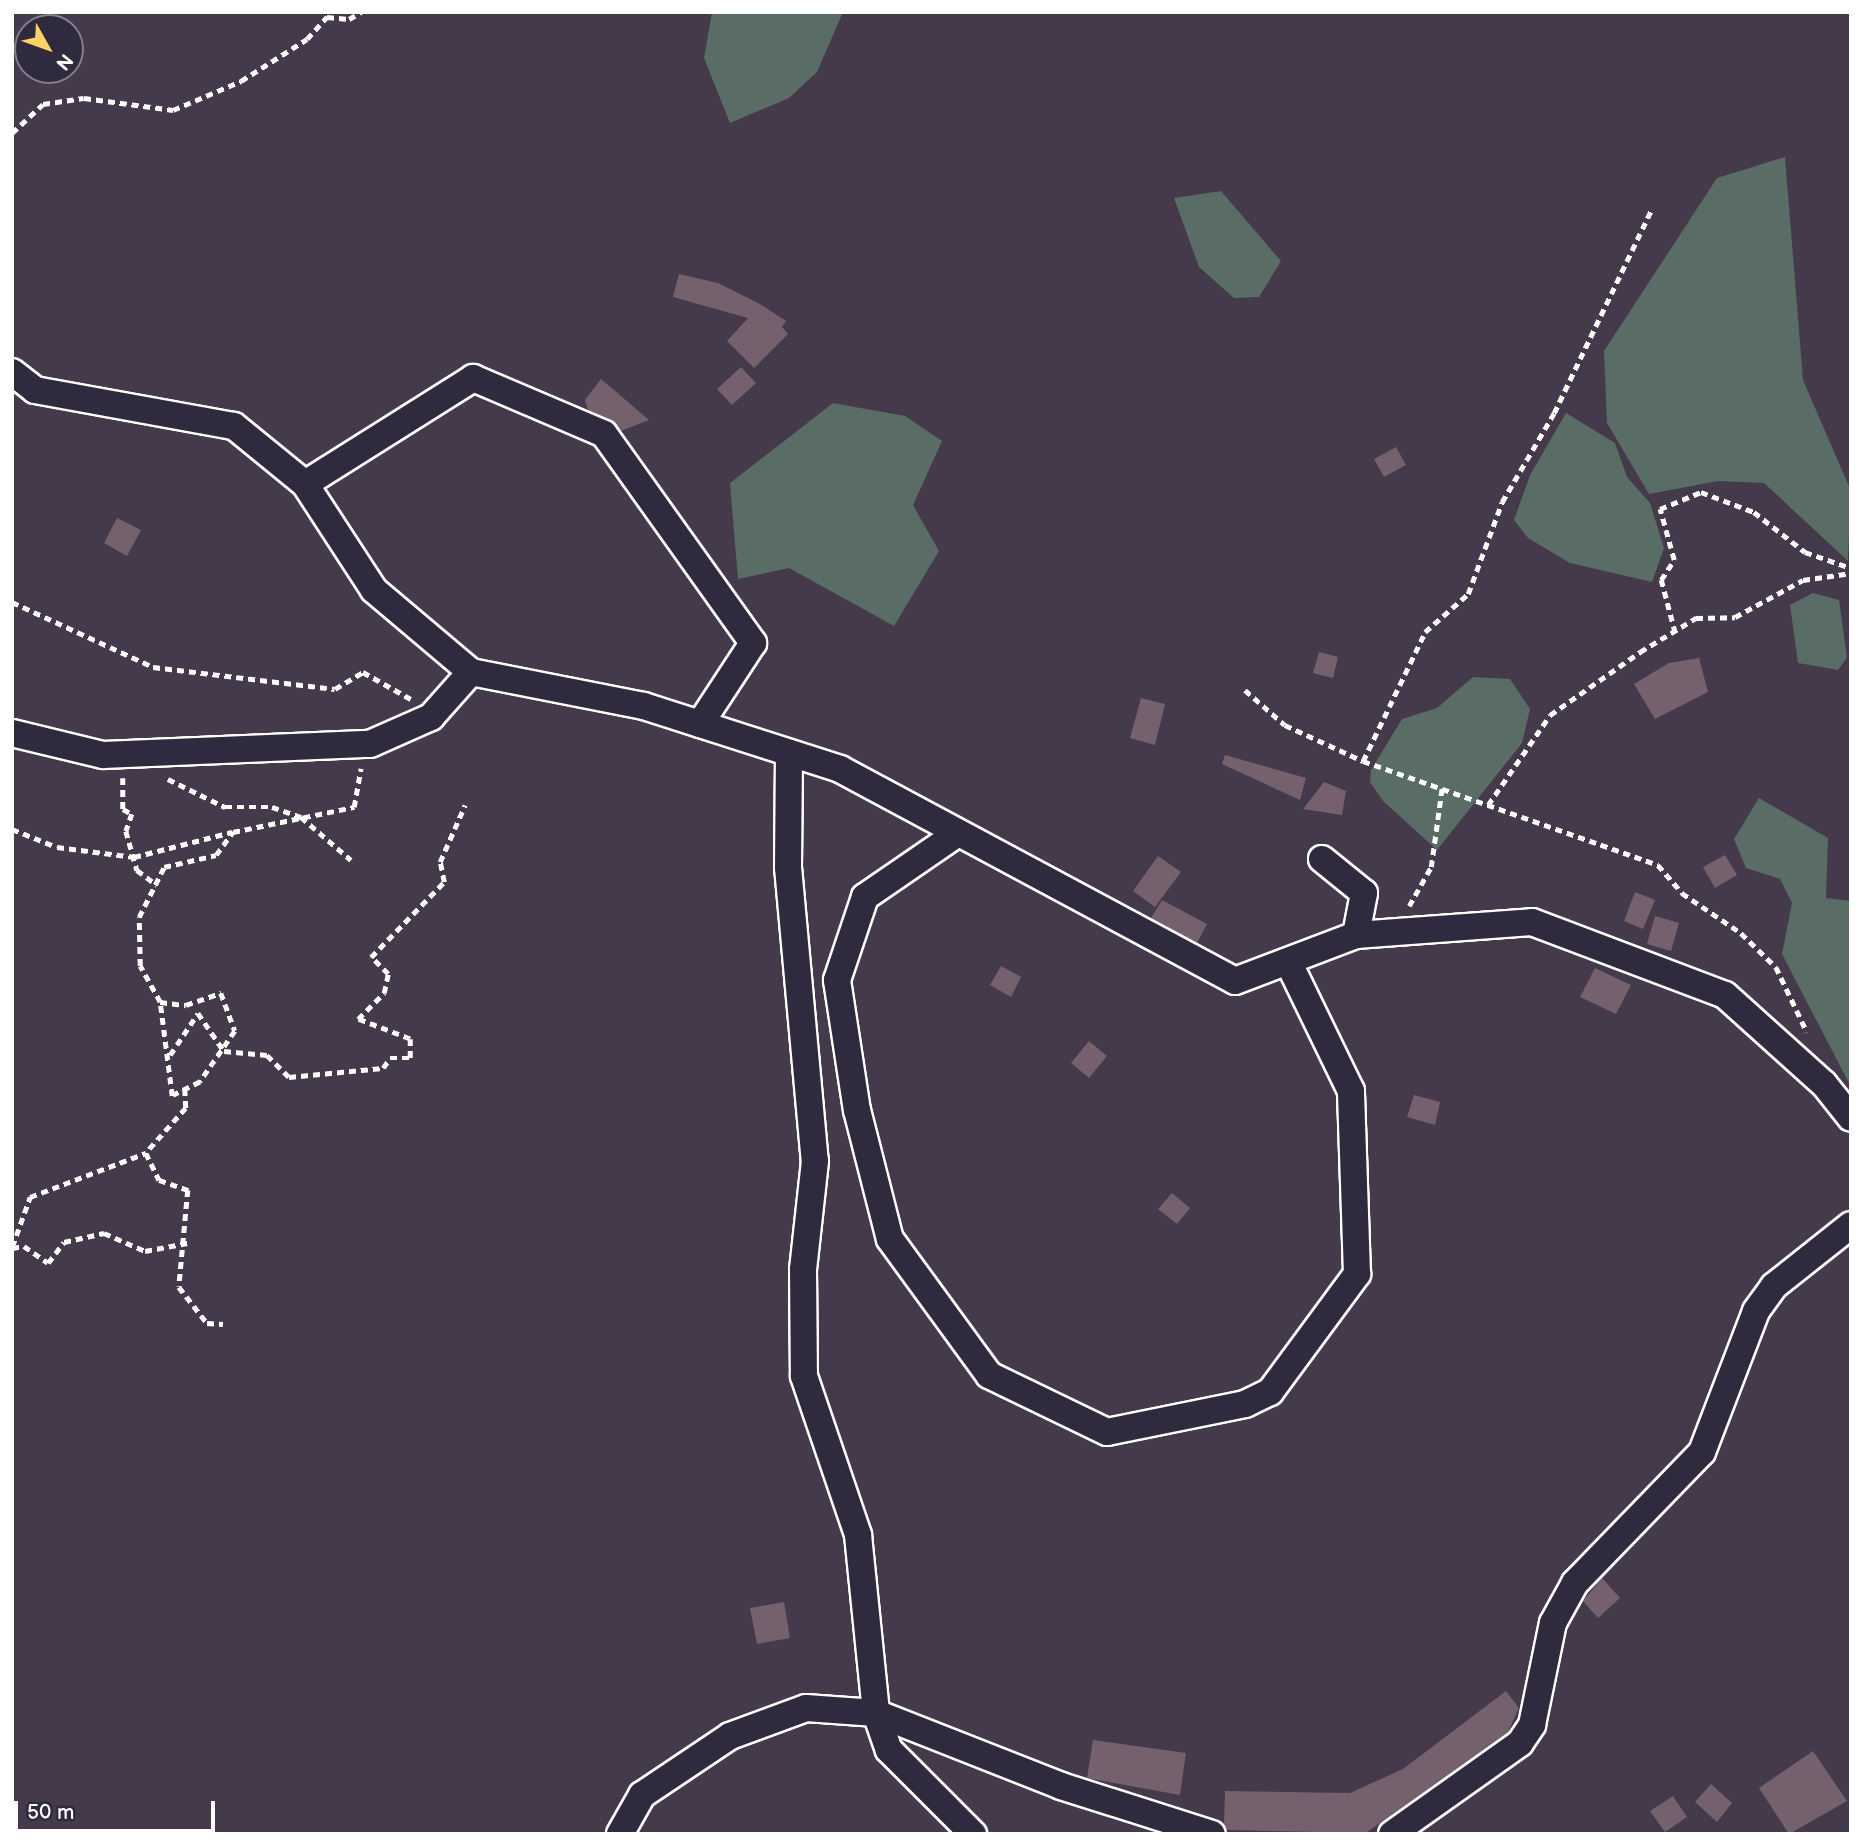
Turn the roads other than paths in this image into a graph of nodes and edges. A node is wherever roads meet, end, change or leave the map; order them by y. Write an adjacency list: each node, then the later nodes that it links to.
1 (12, 372): 2 (street)
2 (305, 484): 3 (street); 4 (street)
3 (471, 672): 4 (street); 5 (street)
4 (700, 724): 6 (street)
5 (12, 733)
6 (789, 753): 7 (street); 13 (street)
7 (958, 832): 10 (street); 10 (street)
8 (1322, 859): 9 (street)
9 (1356, 935): 10 (street); 11 (street)
10 (1288, 961)
11 (1851, 1118)
12 (1851, 1225): 17 (street)
13 (876, 1713): 14 (street); 15 (street); 16 (street)
14 (620, 1834)
15 (973, 1834)
16 (1212, 1834)
17 (1392, 1834)

